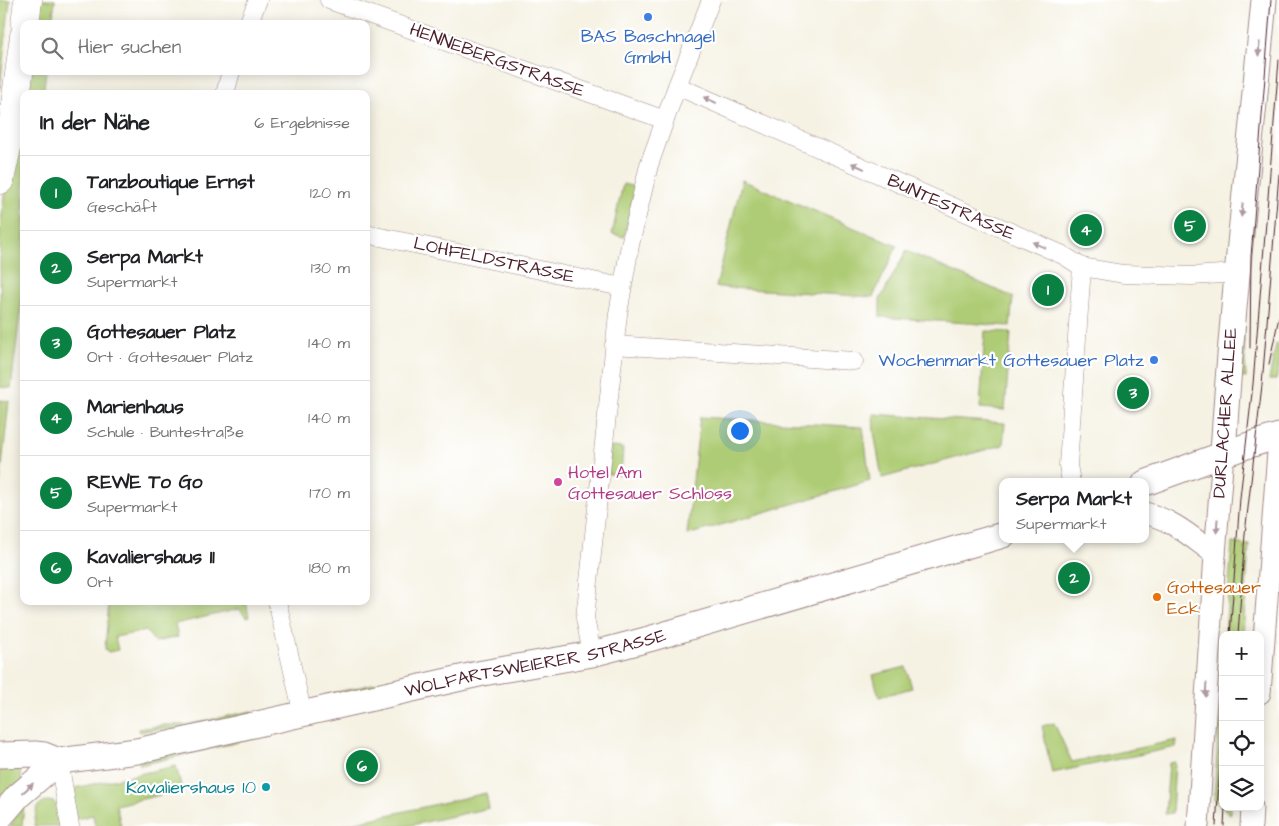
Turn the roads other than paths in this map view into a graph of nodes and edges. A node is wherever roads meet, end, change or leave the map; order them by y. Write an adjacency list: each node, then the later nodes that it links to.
1 (28, 0): 6 (main road)
2 (258, 0): 7 (street)
3 (329, 0): 14 (street, HENNEBERGSTRASSE)
4 (711, 0): 10 (street)
5 (1264, 0): 19 (main road, DURLACHER ALLEE, one-way to 19)
6 (26, 20)
7 (250, 20)
8 (22, 75): 11 (main road)
9 (230, 75): 12 (street)
10 (677, 86): 14 (street); 18 (street, BUNTESTRASSE, one-way to 10)
11 (21, 90)
12 (226, 90)
13 (20, 99): 15 (main road)
14 (665, 120): 20 (street)
15 (18, 131): 16 (main road)
16 (0, 180)
17 (370, 235): 20 (street, LOHFELDSTRASSE)
18 (1082, 268): 19 (street, BUNTESTRASSE); 25 (street)
19 (1236, 274): 24 (main road, DURLACHER ALLEE)
20 (622, 287): 21 (street)
21 (614, 346): 22 (street); 31 (street)
22 (854, 361)
23 (1279, 437): 24 (main road); 32 (street)
24 (1223, 454): 26 (main road); 29 (street, DURLACHER ALLEE, one-way to 29)
25 (1070, 478)
26 (1149, 482)
27 (1149, 514): 29 (street)
28 (999, 536): 31 (main road, WOLFARTSWEIERER STRASSE)
29 (1214, 554): 39 (street, DURLACHER ALLEE, one-way to 39)
30 (278, 605): 33 (street)
31 (592, 654): 33 (main road, WOLFARTSWEIERER STRASSE)
32 (1261, 676)
33 (303, 715): 35 (main road, WOLFARTSWEIERER STRASSE)
34 (0, 755): 35 (main road, WOLFARTSWEIERER STRASSE)
35 (59, 762): 37 (main road, one-way to 35); 38 (street)
36 (1252, 811): 40 (street)
37 (0, 817)
38 (70, 826)
39 (1198, 826)
40 (1251, 826)

